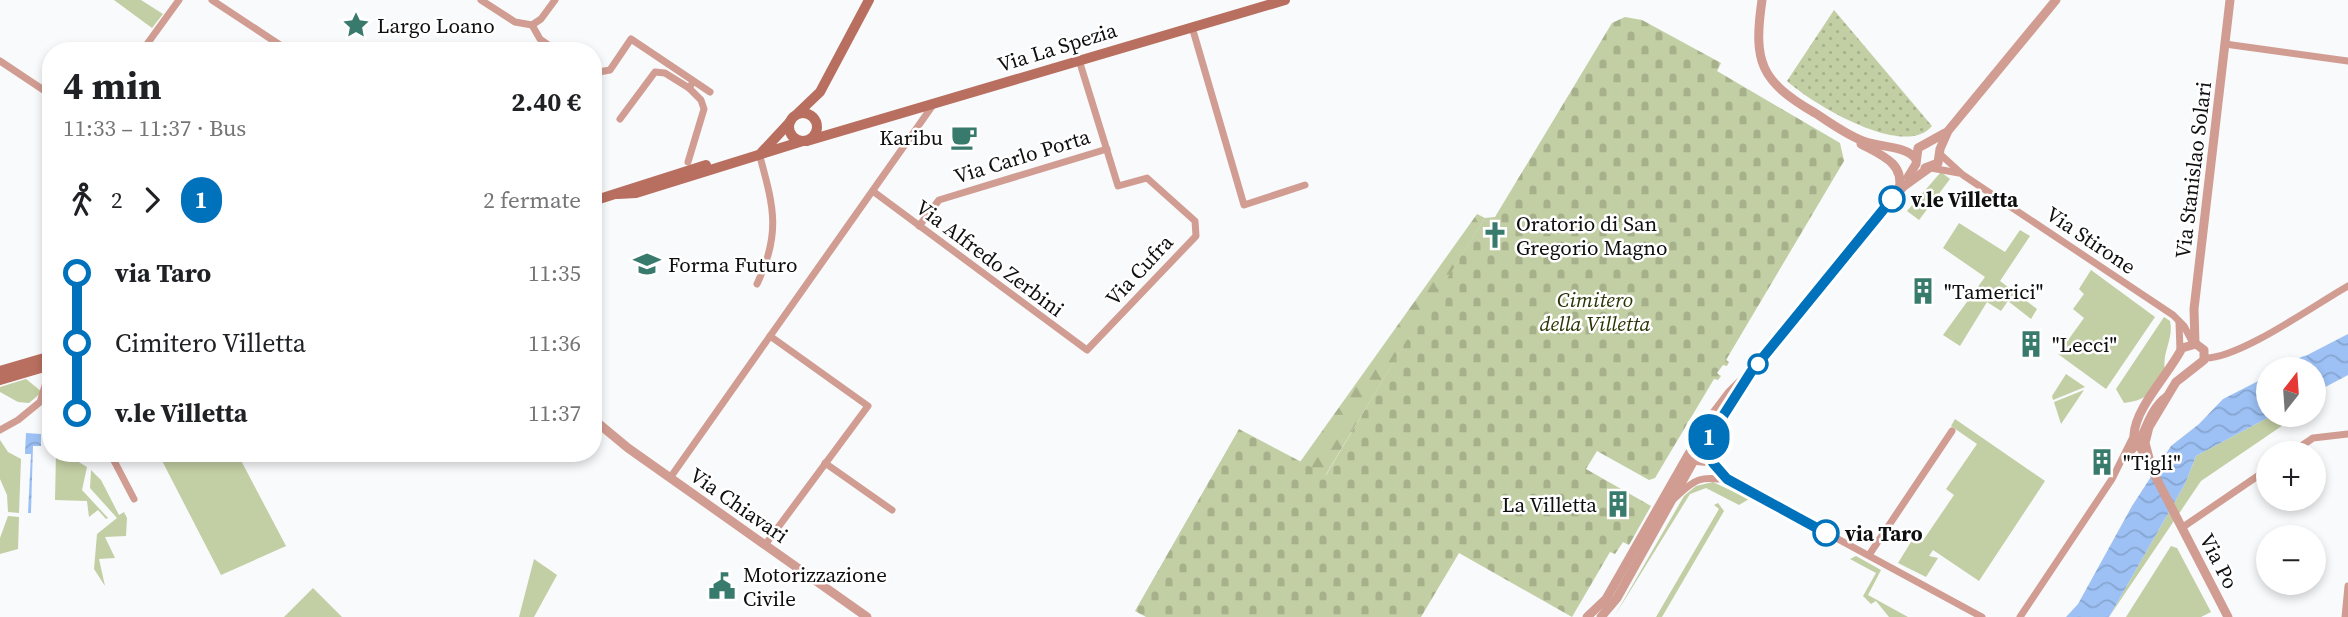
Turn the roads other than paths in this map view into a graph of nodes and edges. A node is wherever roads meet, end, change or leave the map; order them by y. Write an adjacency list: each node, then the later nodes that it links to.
1 (179, 0): 12 (street)
2 (212, 0): 13 (street)
3 (481, 0): 10 (street)
4 (555, 0): 10 (street)
5 (869, 0): 24 (main road)
6 (1285, 0): 11 (main road, Via La Spezia)
7 (1762, 0): 33 (street)
8 (2056, 0): 32 (street)
9 (2230, 0): 15 (street, Via Stanislao Solari)
10 (532, 25): 14 (street)
11 (1192, 27): 16 (main road, Via La Spezia); 44 (street)
12 (149, 42)
13 (275, 42)
14 (545, 42)
15 (2225, 44): 18 (street); 54 (street, Via Stanislao Solari)
16 (1079, 60): 26 (main road, Via La Spezia); 37 (street, Via Cufra)
17 (0, 61): 23 (street)
18 (2348, 61)
19 (670, 65): 20 (street); 21 (street); 22 (street)
20 (602, 71)
21 (665, 72): 22 (street); 28 (street)
22 (691, 85): 25 (street); 41 (street)
23 (42, 89)
24 (821, 90): 27 (main road); 30 (main road)
25 (710, 92)
26 (933, 105): 31 (main road, Via La Spezia); 46 (street)
27 (798, 113): 29 (main road); 30 (main road)
28 (620, 119)
29 (790, 121): 34 (main road); 38 (main road)
30 (816, 121): 31 (main road); 34 (main road)
31 (841, 130): 34 (main road, Via La Spezia)
32 (1949, 130): 35 (street); 39 (street)
33 (1852, 136): 36 (street); 47 (street)
34 (805, 141): 38 (main road, Via La Spezia)
35 (1924, 145): 36 (street); 39 (street); 40 (street)
36 (1893, 148): 40 (street)
37 (1107, 149): 49 (street, Via Carlo Porta); 55 (street, Via Cufra)
38 (761, 152): 48 (main road, Via La Spezia); 50 (street)
39 (1940, 153): 42 (street); 43 (street, Via Stirone)
40 (1916, 160): 42 (street); 45 (street)
41 (688, 162)
42 (1930, 168): 43 (street, Via Stirone); 45 (street)
43 (1963, 175): 52 (street, Via Stirone)
44 (1305, 186)
45 (1904, 186): 47 (street)
46 (874, 191): 49 (street, Via Alfredo Zerbini); 53 (street)
47 (1896, 195): 61 (street)
48 (602, 198)
49 (919, 226): 55 (street, Via Alfredo Zerbini)
50 (757, 284)
51 (2348, 286): 57 (street)
52 (2179, 322): 54 (street, Via Stirone); 56 (street)
53 (770, 336): 77 (street); 81 (street)
54 (2194, 344): 56 (street); 57 (street)
55 (1086, 351)
56 (2180, 352): 59 (street); 72 (street)
57 (2205, 358): 59 (street)
58 (22, 369): 60 (main road); 62 (main road); 63 (main road)
59 (2195, 369): 65 (street)
60 (0, 371)
61 (1751, 372): 66 (street); 69 (street)
62 (42, 377)
63 (0, 380)
64 (42, 388): 68 (street)
65 (2168, 394): 72 (street); 74 (street)
66 (1713, 414): 76 (street); 83 (street)
67 (602, 427): 81 (street, Via Chiavari)
68 (0, 430)
69 (1711, 430): 76 (street); 78 (street)
70 (1952, 431): 89 (street)
71 (2348, 434): 73 (street)
72 (2136, 440): 74 (street); 95 (street)
73 (2309, 441)
74 (2148, 459): 87 (street, Via Po)
75 (115, 462): 84 (street)
76 (1692, 462): 78 (street); 79 (street); 83 (street); 85 (street)
77 (825, 463): 86 (street); 88 (street)
78 (1715, 467): 82 (street)
79 (1709, 477): 82 (street); 85 (street)
80 (2256, 477): 87 (street)
81 (670, 478): 88 (street, Via Chiavari)
82 (1729, 480): 89 (street)
83 (1672, 484): 92 (street)
84 (134, 499)
85 (1674, 501): 93 (street)
86 (892, 510)
87 (2181, 524): 96 (street, Via Po)
88 (765, 545): 91 (street, Via Chiavari)
89 (1869, 555): 94 (street)
90 (2348, 586): 97 (street)
91 (867, 617)
92 (1587, 617)
93 (1601, 617)
94 (1982, 617)
95 (2020, 617)
96 (2228, 617)
97 (2345, 617)

